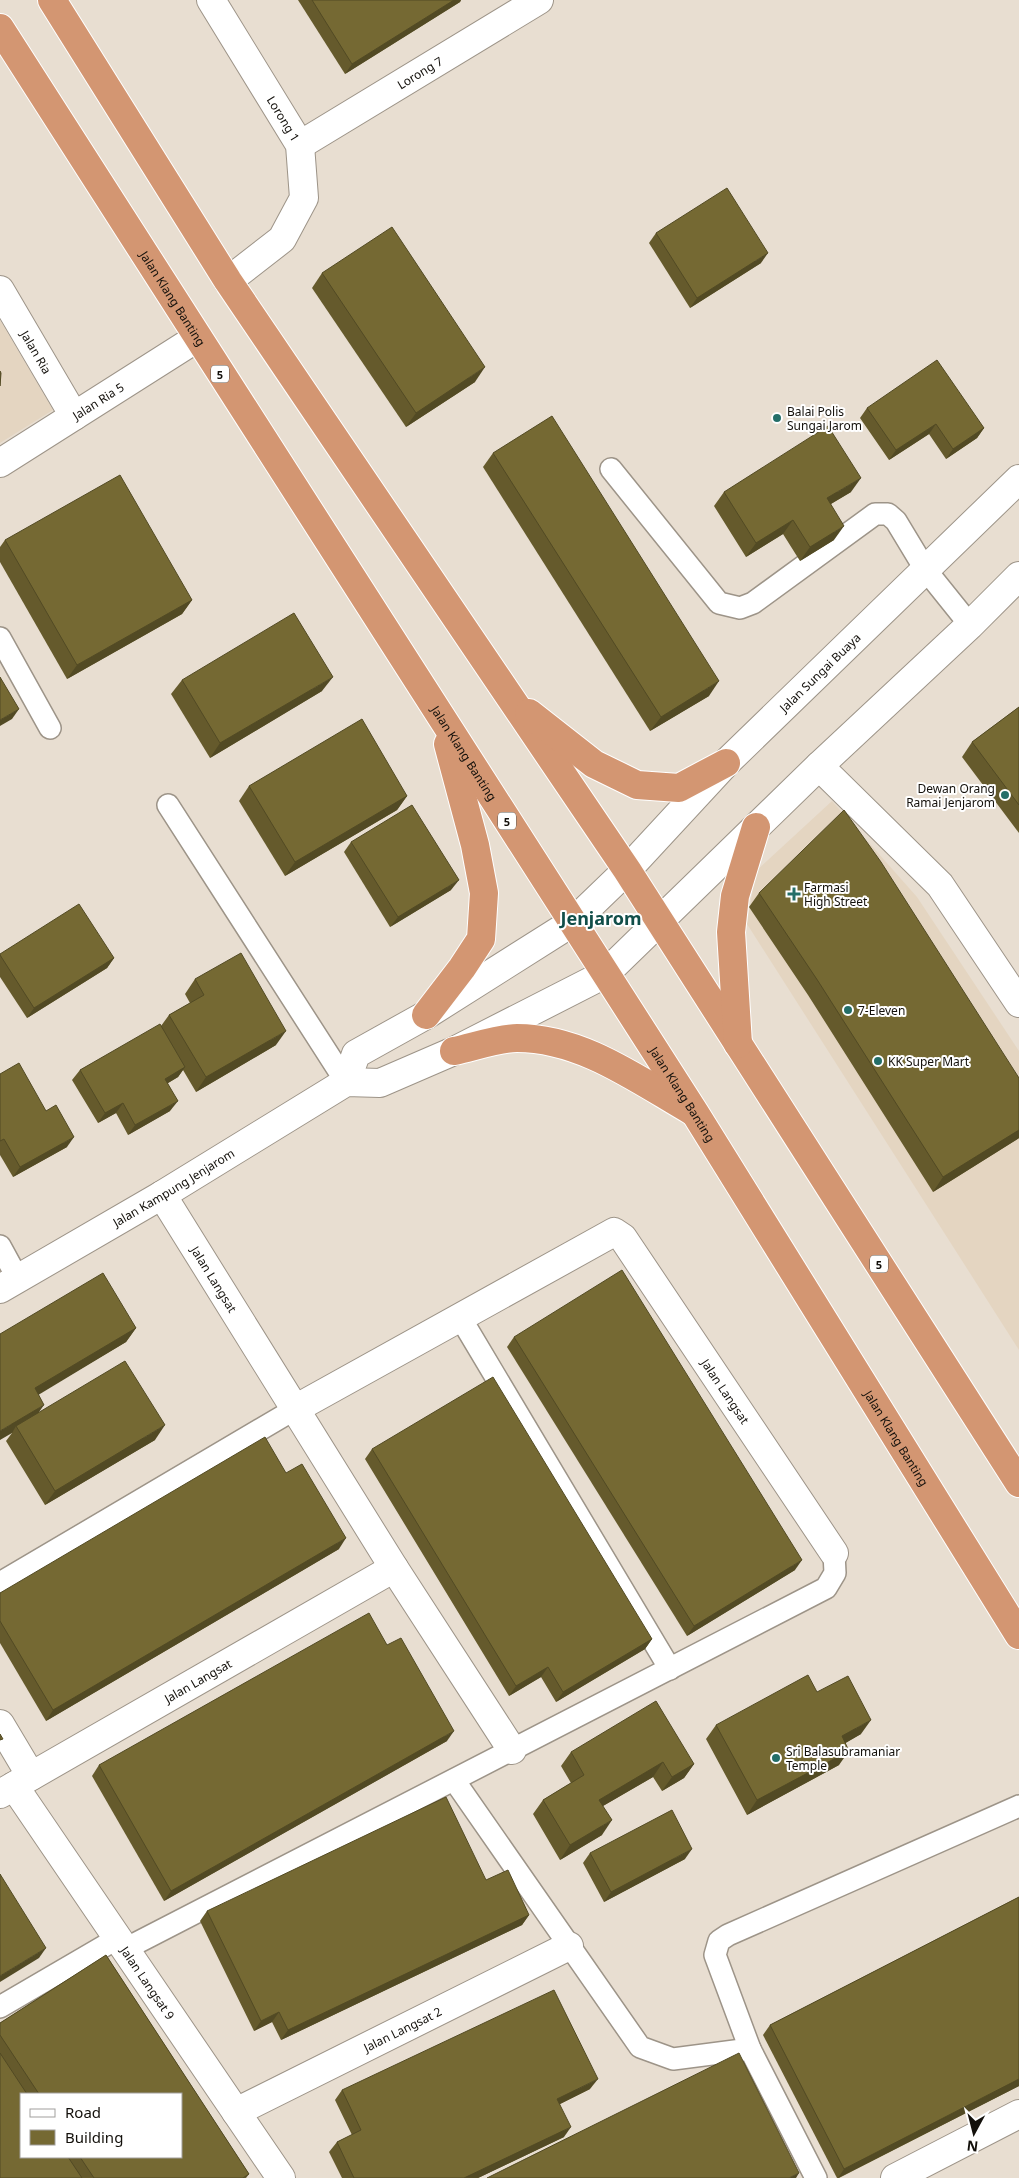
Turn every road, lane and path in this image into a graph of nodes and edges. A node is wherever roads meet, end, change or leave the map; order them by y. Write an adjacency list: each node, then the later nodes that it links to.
1 (52, 0): 6 (highway, 5)
2 (211, 0): 5 (street, Lorong 1)
3 (538, 0): 5 (street, Lorong 7)
4 (0, 28): 8 (highway, Jalan Klang Banting / 5)
5 (300, 145): 6 (street, Lorong 1)
6 (228, 281): 17 (highway, 5)
7 (0, 290): 9 (street, Jalan Ria)
8 (197, 338): 9 (street, Jalan Ria 5); 18 (highway, Jalan Klang Banting / 5)
9 (74, 416): 10 (street, Jalan Ria 5)
10 (0, 463)
11 (611, 469): 13 (lane)
12 (1019, 479): 13 (street, Jalan Sungai Buaya)
13 (925, 569): 15 (lane); 20 (street, Jalan Sungai Buaya)
14 (1019, 576): 15 (street)
15 (970, 625): 21 (street)
16 (0, 638): 19 (lane)
17 (510, 698): 20 (highway); 24 (highway, 5)
18 (442, 719): 26 (highway, Jalan Klang Banting / 5); 29 (highway)
19 (50, 728)
20 (726, 763): 24 (street, Jalan Sungai Buaya)
21 (819, 766): 23 (street); 28 (street)
22 (168, 805): 32 (lane)
23 (756, 826): 25 (street); 30 (highway)
24 (627, 870): 25 (highway, 5); 26 (street, Jalan Sungai Buaya)
25 (659, 921): 27 (street); 30 (highway, 5)
26 (573, 922): 27 (highway, Jalan Klang Banting / 5); 29 (street)
27 (605, 974): 31 (street); 33 (highway, Jalan Klang Banting / 5)
28 (1019, 1003)
29 (426, 1014): 32 (street)
30 (738, 1045): 39 (highway, 5)
31 (454, 1051): 32 (street); 33 (highway)
32 (346, 1082): 34 (street, Jalan Kampung Jenjarom)
33 (695, 1113): 43 (highway, Jalan Klang Banting / 5)
34 (162, 1195): 36 (street, Jalan Kampung Jenjarom); 38 (street, Jalan Langsat)
35 (0, 1246): 36 (lane)
36 (9, 1284)
37 (460, 1317): 38 (street); 40 (street, Jalan Langsat); 44 (lane)
38 (295, 1409): 41 (street, Jalan Langsat); 42 (lane)
39 (1019, 1484)
40 (834, 1553): 44 (lane)
41 (394, 1568): 46 (street, Jalan Langsat); 48 (street, Jalan Langsat)
42 (0, 1583)
43 (1019, 1635)
44 (670, 1669): 46 (lane)
45 (0, 1724): 48 (street, Jalan Langsat 9)
46 (512, 1750): 47 (lane)
47 (454, 1780): 50 (lane); 51 (lane)
48 (15, 1785): 50 (street, Jalan Langsat 9)
49 (1019, 1806): 53 (lane)
50 (122, 1944): 52 (lane); 54 (street, Jalan Langsat 9)
51 (569, 1946): 53 (lane); 54 (street, Jalan Langsat 2)
52 (0, 2007)
53 (750, 2048): 57 (lane)
54 (236, 2112): 56 (street, Jalan Langsat 9)
55 (1019, 2114): 58 (street)
56 (281, 2178)
57 (816, 2178)
58 (895, 2178)

